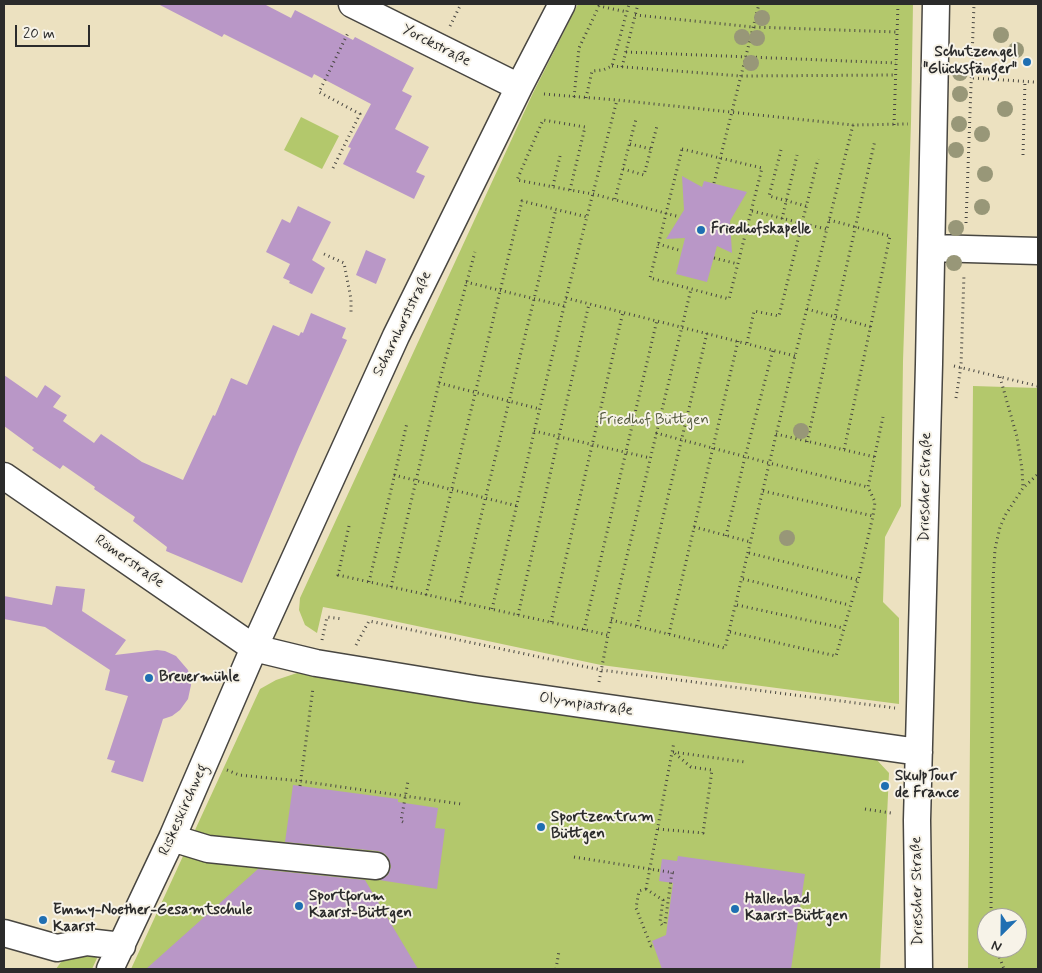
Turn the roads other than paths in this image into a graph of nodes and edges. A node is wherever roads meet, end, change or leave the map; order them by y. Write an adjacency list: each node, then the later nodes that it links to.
1 (562, 4): 4 (street, Scharnhorststraße)
2 (936, 4): 5 (street, Driescher Straße)
3 (356, 6): 4 (street, Yorckstraße)
4 (519, 87): 8 (street, Scharnhorststraße)
5 (932, 248): 6 (street); 9 (street, Driescher Straße)
6 (1038, 251)
7 (4, 476): 8 (street, Römerstraße)
8 (254, 648): 9 (street, Olympiastraße); 10 (street, Riskeskirchweg)
9 (919, 752): 15 (street, Driescher Straße)
10 (172, 838): 11 (street); 13 (street, Riskeskirchweg)
11 (376, 866)
12 (4, 933): 13 (street)
13 (122, 946): 14 (street, Riskeskirchweg)
14 (110, 969)
15 (919, 969)

